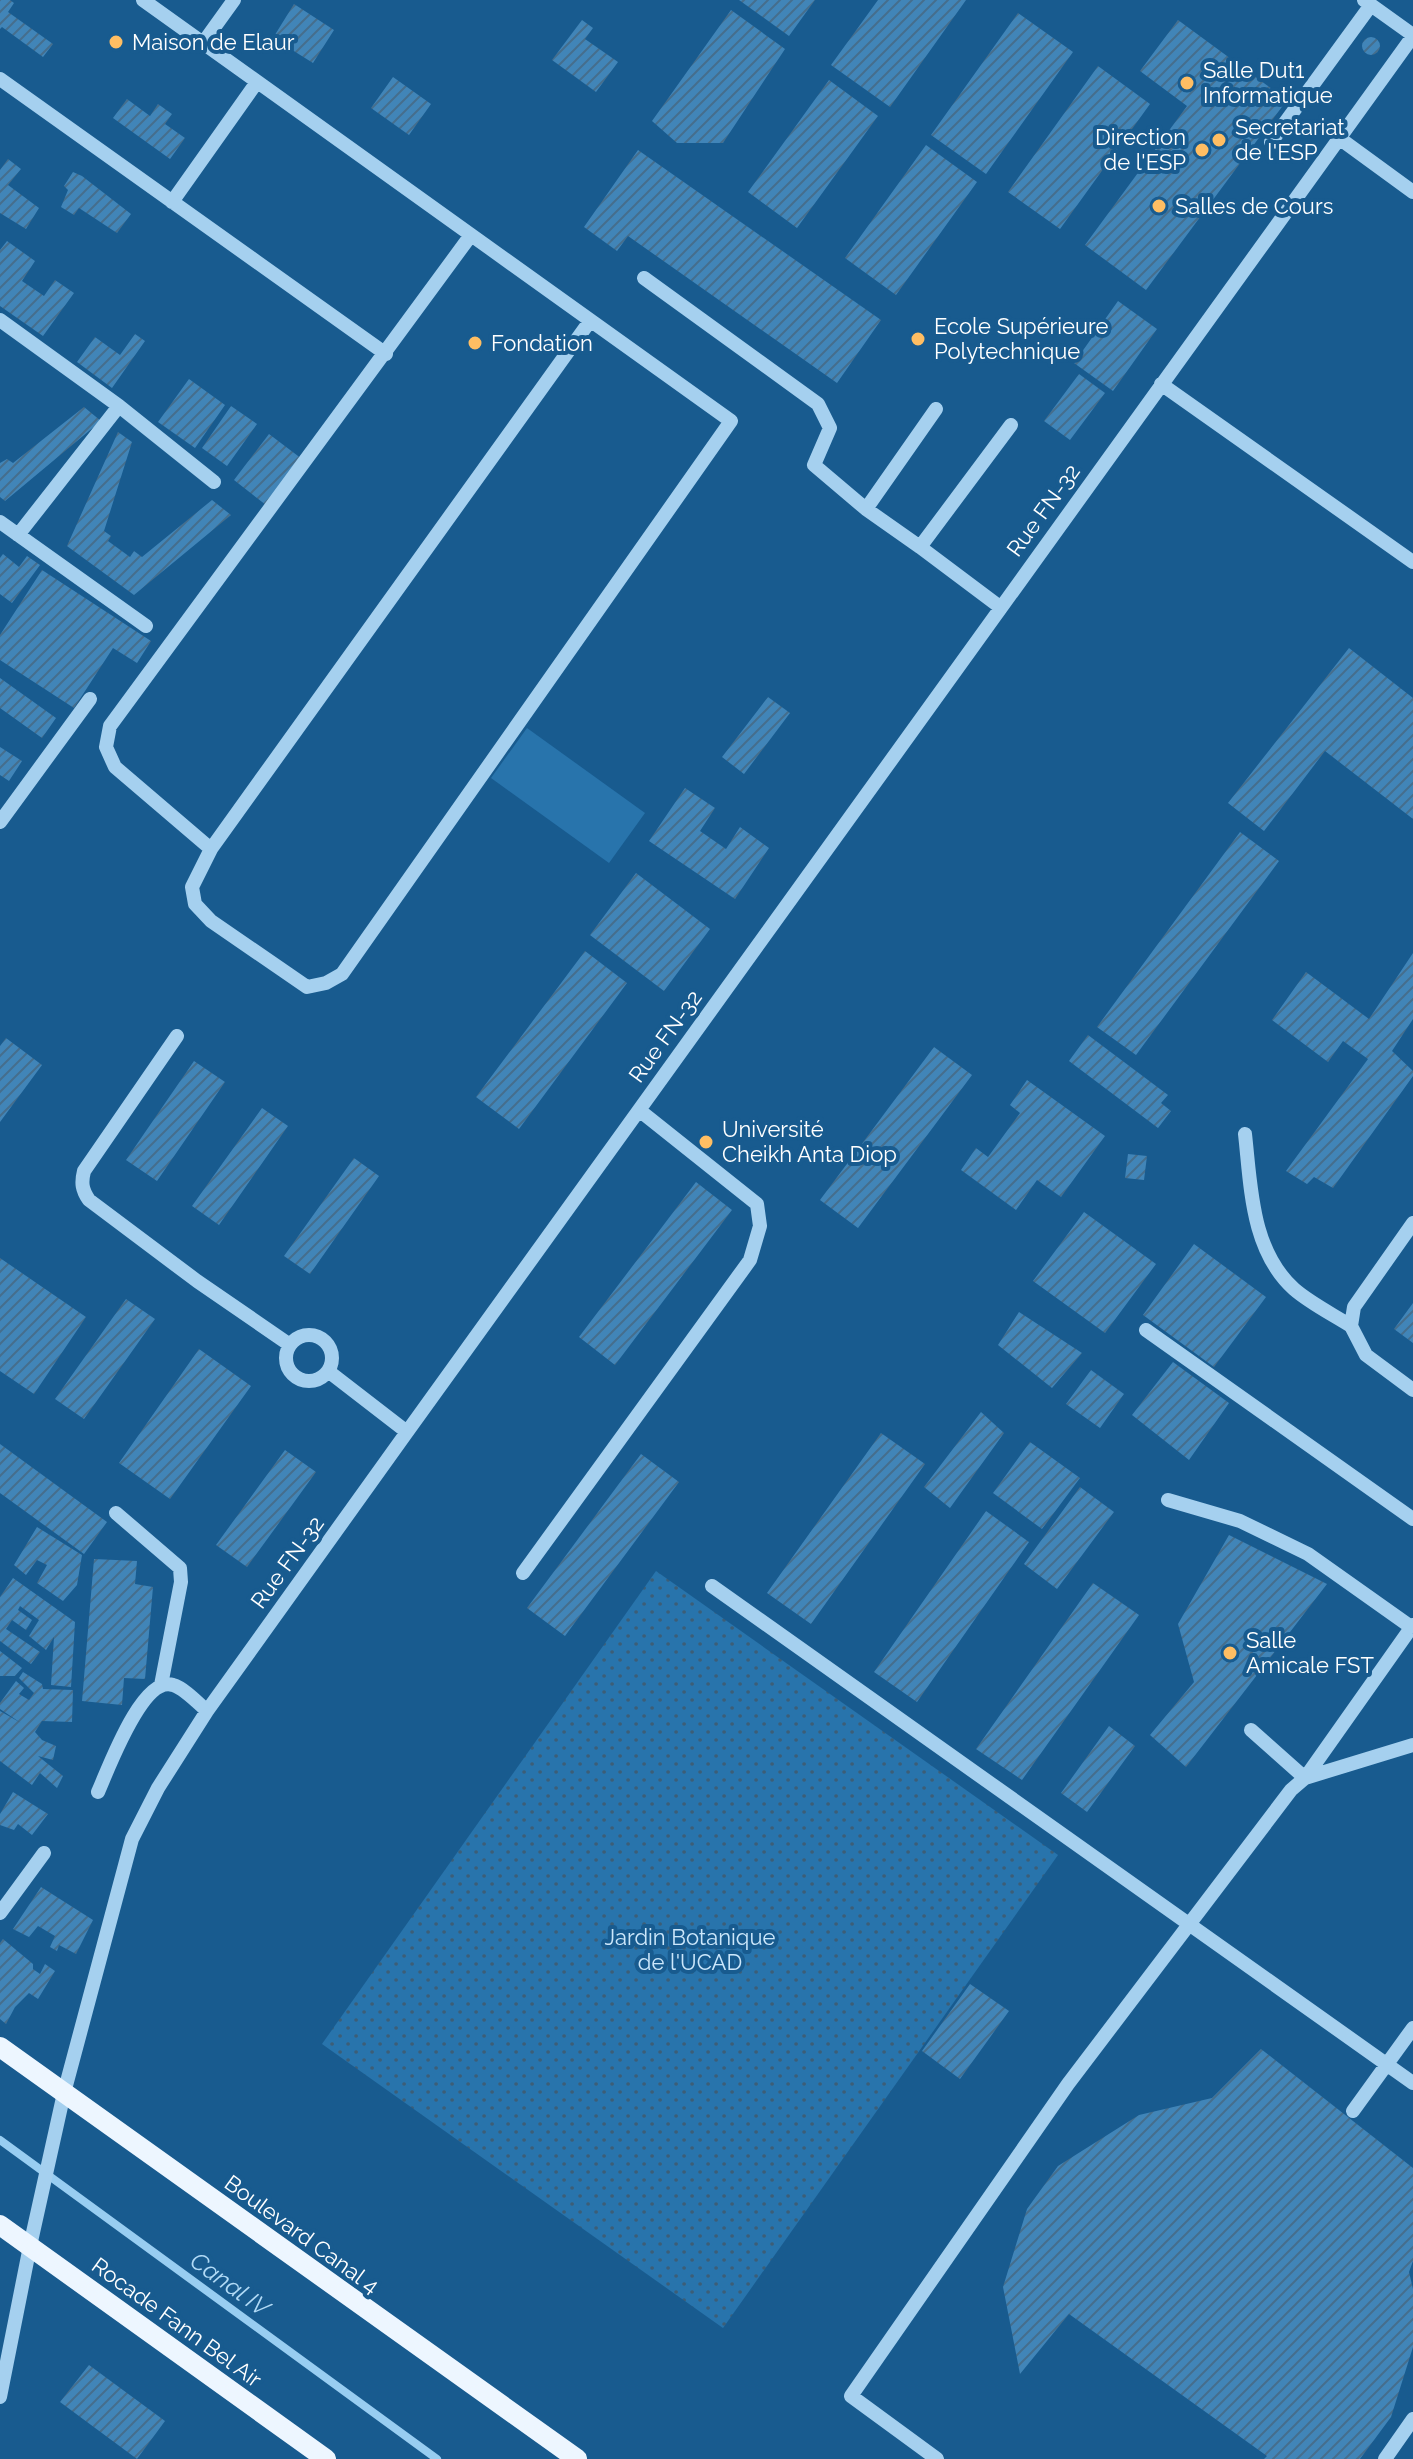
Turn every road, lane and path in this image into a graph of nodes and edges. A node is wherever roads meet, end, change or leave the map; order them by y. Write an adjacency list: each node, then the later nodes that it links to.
1 (143, 0): 5 (street)
2 (234, 0): 5 (street)
3 (1368, 2): 4 (street); 9 (street)
4 (1413, 35): 8 (street, Rue FN-32)
5 (203, 43): 7 (street)
6 (0, 79): 11 (street)
7 (257, 82): 11 (street); 12 (street)
8 (1339, 138): 10 (street); 17 (street, Rue FN-32)
9 (1271, 142)
10 (1413, 192)
11 (172, 202): 16 (street)
12 (471, 235): 15 (street); 16 (street)
13 (644, 278): 22 (street)
14 (0, 320): 18 (street)
15 (590, 321): 31 (street); 31 (street)
16 (386, 354): 31 (street)
17 (1161, 384): 26 (street); 27 (street, Rue FN-32)
18 (119, 406): 21 (street); 24 (street)
19 (936, 409): 22 (street)
20 (1011, 425): 25 (street)
21 (214, 482)
22 (866, 509): 25 (street)
23 (0, 522): 24 (street)
24 (18, 535): 28 (street)
25 (920, 547): 27 (street)
26 (1413, 562)
27 (1000, 607): 33 (street, Rue FN-32)
28 (146, 626)
29 (90, 699): 30 (street)
30 (0, 822)
31 (211, 849)
32 (177, 1036): 38 (street)
33 (639, 1110): 41 (street, Rue FN-32); 45 (street)
34 (1245, 1134): 36 (street)
35 (1413, 1223): 36 (street)
36 (1351, 1326): 40 (street)
37 (1146, 1330): 44 (street)
38 (290, 1345): 39 (street); 39 (street)
39 (328, 1371): 41 (street)
40 (1413, 1390)
41 (407, 1432): 49 (street, Rue FN-32)
42 (1168, 1500): 47 (street)
43 (116, 1513): 48 (street)
44 (1413, 1519)
45 (523, 1573)
46 (712, 1586): 56 (street)
47 (1412, 1626): 52 (street)
48 (161, 1685): 49 (street); 53 (street)
49 (207, 1711): 61 (street, Rue FN-32)
50 (1251, 1730): 52 (street)
51 (1413, 1745): 52 (street)
52 (1305, 1778): 56 (street)
53 (98, 1792)
54 (44, 1853): 55 (street)
55 (0, 1913)
56 (1189, 1922): 59 (street); 70 (street)
57 (1413, 2028): 59 (street)
58 (0, 2047): 61 (main road, Boulevard Canal 4)
59 (1386, 2063): 60 (street); 62 (street)
60 (1413, 2083)
61 (64, 2093): 64 (street, Rue FN-32); 69 (main road, Boulevard Canal 4)
62 (1353, 2111)
63 (0, 2225): 64 (main road, Rocade Fann Bel Air)
64 (30, 2246): 65 (street, Rue FN-32); 68 (main road, Rocade Fann Bel Air)
65 (4, 2357): 66 (street, Rue FN-32)
66 (0, 2397)
67 (1413, 2419): 71 (street)
68 (326, 2459)
69 (577, 2459)
70 (937, 2459)
71 (1385, 2459)

